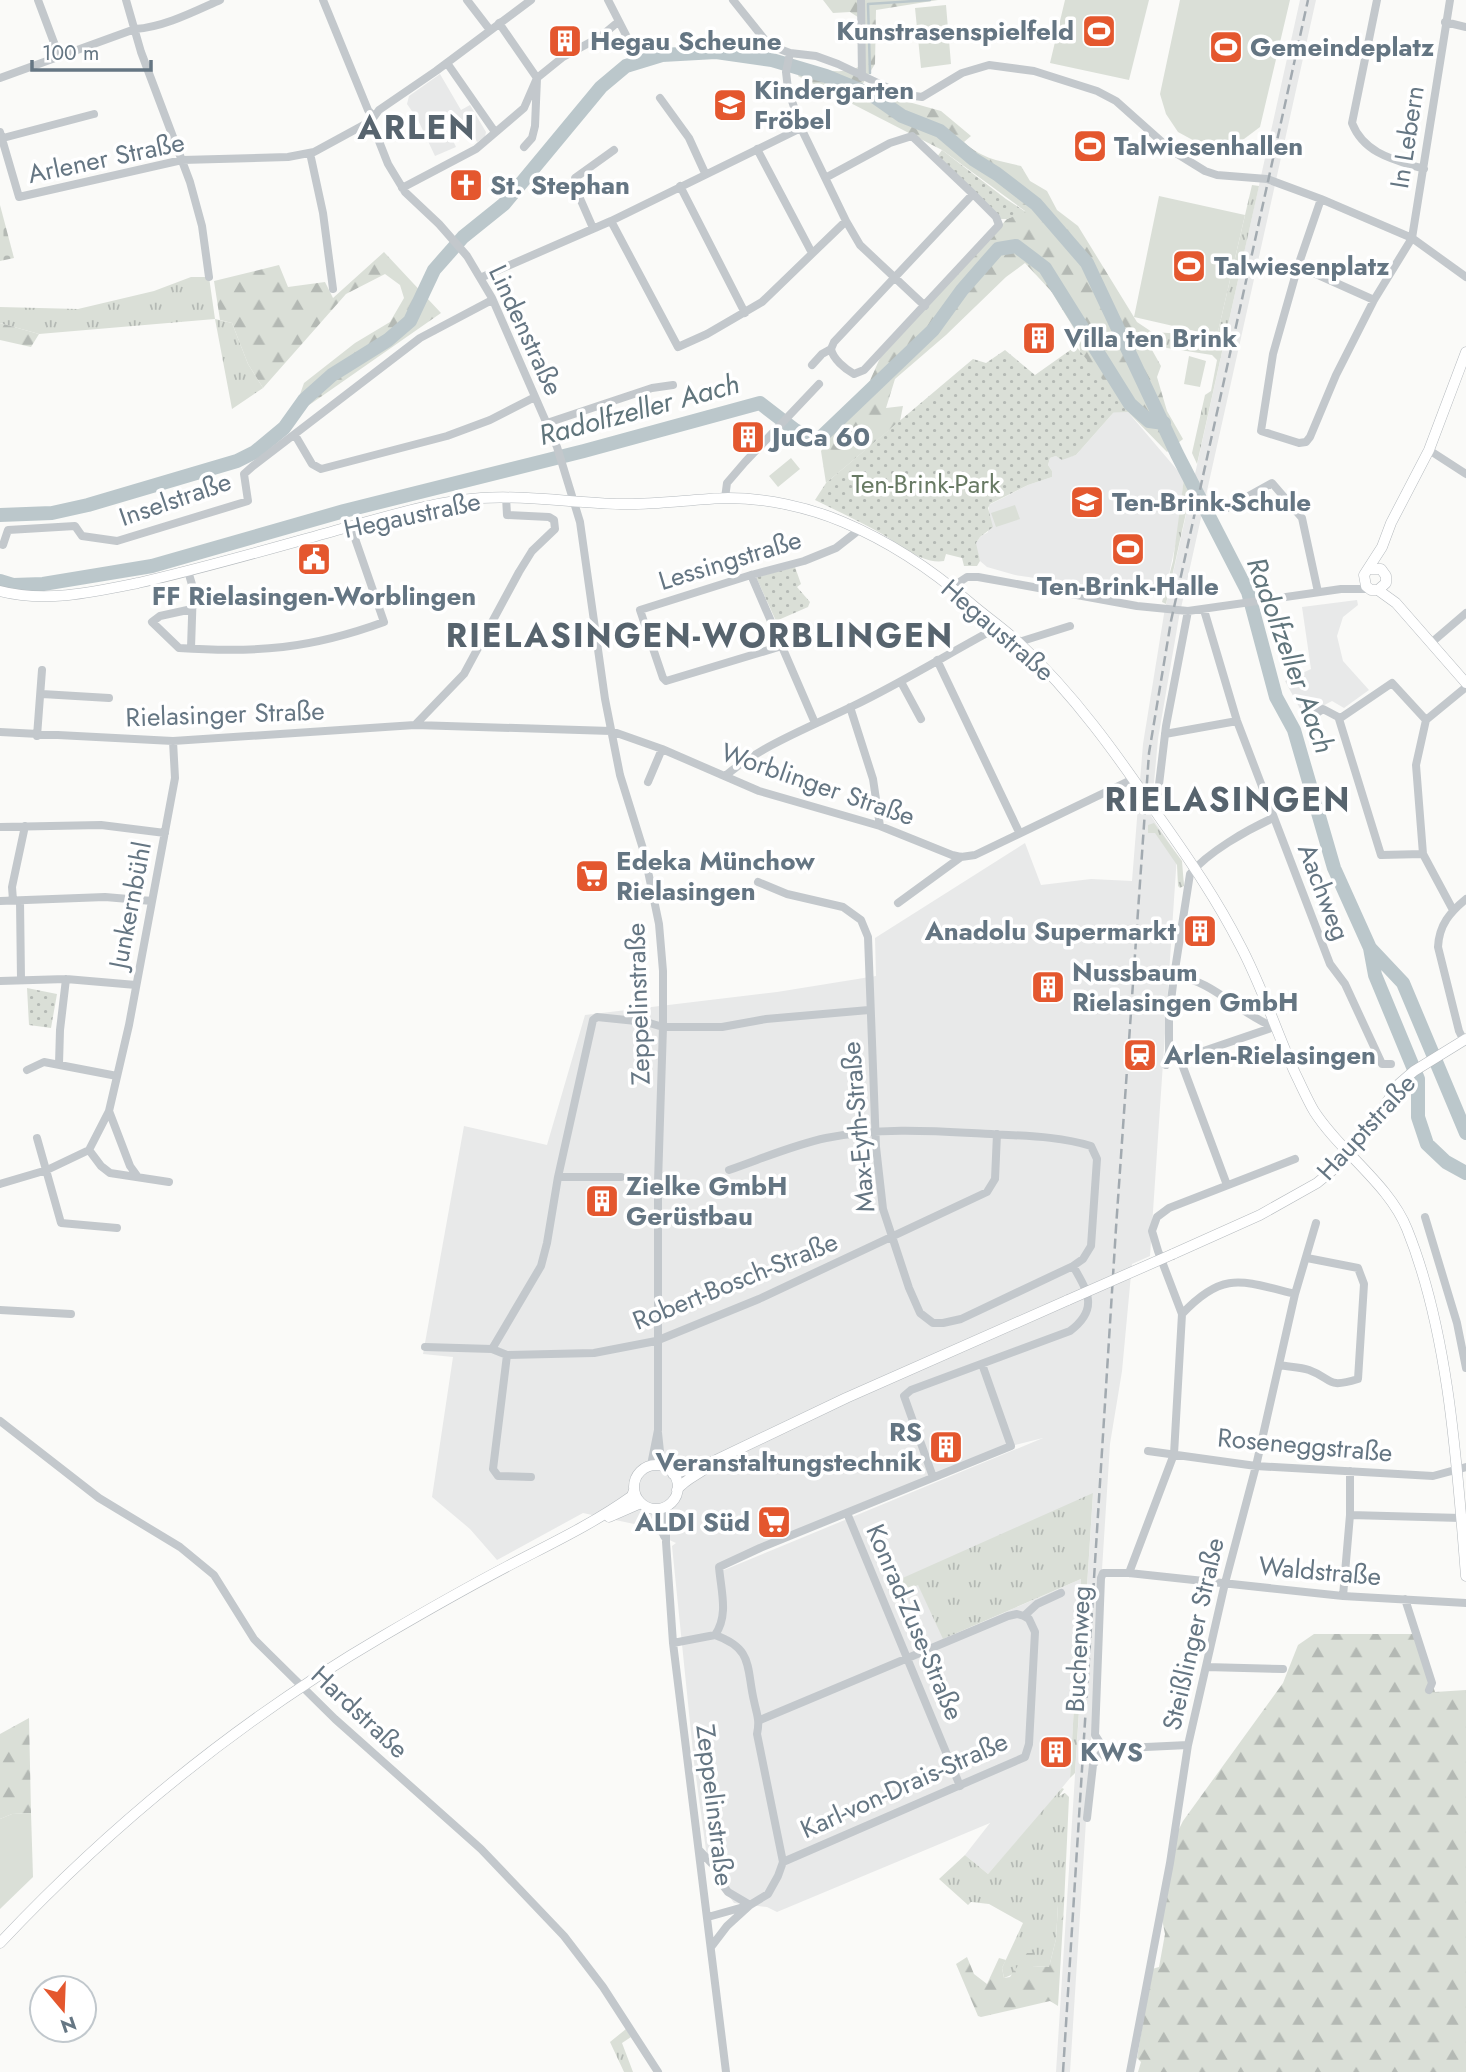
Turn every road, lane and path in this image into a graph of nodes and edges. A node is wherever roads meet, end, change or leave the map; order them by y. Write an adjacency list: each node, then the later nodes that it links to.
1 (38, 0): 19 (street)
2 (126, 0): 16 (street)
3 (220, 0): 16 (street)
4 (323, 0): 28 (street, Lindenstraße)
5 (467, 0): 17 (street)
6 (531, 0): 14 (street, Arlener Straße)
7 (608, 0): 12 (street)
8 (733, 0): 20 (street)
9 (861, 0): 22 (street)
10 (1377, 0): 38 (street)
11 (1450, 0): 13 (street, In Lebern)
12 (618, 22): 18 (street); 24 (street)
13 (1445, 22): 15 (street); 38 (street, In Lebern)
14 (499, 23): 17 (street, Arlener Straße); 24 (street)
15 (1466, 27)
16 (135, 29): 19 (street); 37 (street)
17 (490, 30): 21 (street, Arlener Straße)
18 (628, 39)
19 (59, 56): 23 (street)
20 (789, 57): 22 (street); 30 (street)
21 (447, 63): 28 (street, Arlener Straße); 31 (street)
22 (862, 77): 44 (street)
23 (0, 78)
24 (537, 78): 31 (street); 33 (street)
25 (660, 98): 26 (street)
26 (671, 113): 29 (street); 39 (street)
27 (94, 114): 32 (street)
28 (372, 118): 36 (street, Arlener Straße); 42 (street, Lindenstraße)
29 (662, 119)
30 (801, 128): 34 (street); 40 (street)
31 (495, 132): 42 (street)
32 (2, 135): 37 (street, Arlener Straße)
33 (524, 147)
34 (757, 149): 39 (street); 49 (street)
35 (614, 150): 47 (street)
36 (310, 153): 37 (street, Arlener Straße); 55 (street)
37 (182, 160): 51 (street)
38 (1424, 169): 48 (street, In Lebern)
39 (705, 173): 41 (street)
40 (827, 177): 43 (street); 46 (street)
41 (680, 186): 45 (street); 59 (street)
42 (402, 188): 54 (street, Lindenstraße)
43 (972, 194): 52 (street); 58 (street)
44 (1321, 199): 48 (street); 50 (street)
45 (611, 220): 47 (street); 59 (street)
46 (846, 221): 49 (street); 52 (street)
47 (593, 228): 54 (street)
48 (1412, 238): 53 (street); 57 (street)
49 (812, 253): 59 (street)
50 (1297, 266): 57 (street); 57 (street)
51 (209, 277)
52 (895, 277): 58 (street); 60 (street)
53 (1466, 277)
54 (480, 278): 56 (street, Lindenstraße)
55 (333, 289)
56 (492, 300): 66 (street, Lindenstraße); 68 (street, Inselstraße)
57 (1374, 300)
58 (925, 306): 60 (street)
59 (745, 313)
60 (831, 349): 63 (street)
61 (1466, 352): 62 (main road)
62 (1464, 364): 69 (main road)
63 (812, 365)
64 (819, 384): 72 (street)
65 (673, 385): 67 (street, Lindenstraße)
66 (535, 397): 67 (street, Lindenstraße); 68 (street)
67 (547, 423): 73 (street, Lindenstraße)
68 (295, 435): 77 (street, Inselstraße)
69 (1429, 450): 70 (street); 78 (main road)
70 (1466, 474)
71 (506, 497): 73 (main road, Hegaustraße); 75 (main road, Hegaustraße); 109 (street)
72 (725, 498): 73 (main road, Hegaustraße); 76 (main road, Hegaustraße)
73 (575, 501): 110 (street, Zeppelinstraße)
74 (1227, 508): 84 (street)
75 (351, 527): 79 (main road, Hegaustraße); 94 (street)
76 (859, 530): 80 (street, Lessingstraße); 82 (main road, Hegaustraße)
77 (3, 545)
78 (1382, 547): 81 (main road); 81 (main road)
79 (188, 571): 83 (main road, Hegaustraße); 85 (street)
80 (751, 575): 93 (street); 93 (street, Lessingstraße)
81 (1376, 583): 84 (street); 92 (main road)
82 (952, 587): 87 (street); 89 (main road, Hegaustraße)
83 (0, 591)
84 (1318, 593): 86 (street)
85 (192, 609): 94 (street); 94 (street)
86 (1204, 610): 87 (street); 107 (street, Aachweg)
87 (1188, 611): 112 (street)
88 (1466, 613): 92 (street)
89 (1000, 626): 91 (main road, Hegaustraße); 95 (street)
90 (1070, 626): 91 (street)
91 (1019, 642): 117 (main road, Hegaustraße)
92 (1431, 643): 97 (main road)
93 (782, 646): 108 (street)
94 (191, 648)
95 (937, 660): 98 (street); 124 (street)
96 (42, 670): 100 (street)
97 (1462, 672): 99 (main road)
98 (901, 682): 102 (street); 104 (street)
99 (1466, 685): 106 (street)
100 (42, 694): 101 (street, Rielasinger Straße); 113 (street)
101 (109, 698)
102 (850, 708): 108 (street); 122 (street)
103 (1340, 718): 105 (street); 106 (street); 126 (street)
104 (920, 719)
105 (1307, 719)
106 (1426, 720): 126 (street)
107 (1237, 721): 112 (street); 120 (street, Aachweg)
108 (815, 723): 116 (street)
109 (415, 725): 110 (street, Worblinger Straße); 114 (street, Rielasinger Straße)
110 (611, 731): 115 (street, Worblinger Straße); 142 (street, Zeppelinstraße)
111 (0, 732): 113 (street, Rielasinger Straße)
112 (1166, 734): 119 (street)
113 (37, 736): 114 (street, Rielasinger Straße)
114 (173, 741): 125 (street, Junkernbühl)
115 (662, 749): 116 (street, Worblinger Straße); 118 (street)
116 (726, 776): 122 (street, Worblinger Straße)
117 (1133, 779): 119 (main road, Hegaustraße); 124 (street)
118 (648, 782)
119 (1152, 805): 128 (main road, Hegaustraße)
120 (1273, 818): 128 (street); 148 (street, Aachweg)
121 (25, 826): 123 (street); 125 (street); 132 (street)
122 (880, 826): 127 (street, Worblinger Straße)
123 (0, 827)
124 (1019, 832): 127 (street)
125 (164, 833): 133 (street, Junkernbühl)
126 (1423, 854): 135 (street)
127 (961, 857): 134 (street)
128 (1195, 869): 136 (street); 143 (main road, Hegaustraße)
129 (758, 882): 141 (street, Max-Eyth-Straße)
130 (1466, 899): 135 (street)
131 (0, 901): 132 (street)
132 (16, 901): 133 (street); 137 (street)
133 (152, 901): 140 (street, Junkernbühl)
134 (898, 903)
135 (1453, 910): 144 (street)
136 (1174, 976): 143 (street); 145 (street)
137 (21, 979): 138 (street); 139 (street)
138 (66, 979): 140 (street); 147 (street)
139 (0, 981)
140 (136, 985): 151 (street, Junkernbühl)
141 (869, 1010): 142 (street); 153 (street, Max-Eyth-Straße)
142 (663, 1027): 162 (street); 177 (street, Zeppelinstraße)
143 (1274, 1027): 146 (street); 157 (main road, Hegaustraße)
144 (1465, 1040): 157 (main road, Hauptstraße)
145 (1169, 1053): 146 (street); 149 (street)
146 (1180, 1059): 166 (street)
147 (59, 1064): 150 (street); 151 (street)
148 (1391, 1064)
149 (1166, 1065)
150 (26, 1070)
151 (117, 1076): 152 (street, Junkernbühl)
152 (109, 1111): 156 (street, Junkernbühl); 161 (street)
153 (876, 1131): 154 (street); 160 (street); 170 (street, Max-Eyth-Straße)
154 (998, 1134): 170 (street, Robert-Bosch-Straße); 172 (street)
155 (37, 1138): 159 (street)
156 (89, 1150): 159 (street); 161 (street)
157 (1348, 1154): 188 (main road, Hauptstraße, bridge); 192 (main road, Hegaustraße)
158 (1295, 1159): 166 (street)
159 (47, 1170): 165 (street); 169 (street)
160 (729, 1170)
161 (138, 1177): 164 (street)
162 (558, 1177): 163 (street); 179 (street)
163 (621, 1177)
164 (169, 1182)
165 (0, 1184)
166 (1227, 1185): 176 (street)
167 (1425, 1217): 183 (street)
168 (1316, 1223): 171 (street, Steißlinger Straße)
169 (117, 1228)
170 (892, 1237): 172 (street, Max-Eyth-Straße); 177 (street, Robert-Bosch-Straße)
171 (1307, 1258): 173 (street, Steißlinger Straße); 182 (street)
172 (1073, 1265): 181 (street)
173 (1295, 1294): 176 (street); 182 (street, Steißlinger Straße)
174 (0, 1310): 175 (street)
175 (71, 1314)
176 (1182, 1314): 187 (street)
177 (656, 1341): 180 (street, Robert-Bosch-Straße); 185 (street, Zeppelinstraße)
178 (425, 1347): 179 (street, Robert-Bosch-Straße)
179 (492, 1349): 180 (street, Robert-Bosch-Straße)
180 (507, 1355): 195 (street)
181 (982, 1364): 196 (street); 196 (street)
182 (1279, 1365): 191 (street, Steißlinger Straße)
183 (1466, 1368)
184 (0, 1420): 220 (street, Hardstraße)
185 (658, 1430): 189 (street, Zeppelinstraße); 190 (street, Zeppelinstraße)
186 (1148, 1451): 187 (street, Roseneggstraße)
187 (1174, 1454): 191 (street, Roseneggstraße); 207 (street)
188 (714, 1461): 194 (main road); 198 (main road)
189 (651, 1465): 190 (main road); 197 (main road)
190 (664, 1466): 194 (main road)
191 (1256, 1466): 193 (street, Roseneggstraße); 209 (street, Steißlinger Straße)
192 (1462, 1468): 193 (street, Roseneggstraße); 204 (main road, Hegaustraße)
193 (1350, 1471): 203 (street)
194 (674, 1474): 198 (main road)
195 (531, 1477)
196 (933, 1477): 202 (street)
197 (634, 1490): 199 (main road); 205 (main road)
198 (677, 1490): 200 (main road)
199 (641, 1503): 201 (main road); 205 (main road)
200 (666, 1506): 201 (main road); 206 (street, Zeppelinstraße)
201 (654, 1509): 206 (street, Zeppelinstraße)
202 (847, 1513): 215 (street); 217 (street, Konrad-Zuse-Straße)
203 (1350, 1515): 204 (street); 211 (street)
204 (1461, 1518): 208 (main road, Hegaustraße)
205 (595, 1521): 220 (main road)
206 (666, 1542): 216 (street, Zeppelinstraße)
207 (1129, 1573): 209 (street, Waldstraße); 224 (street, Buchenweg)
208 (1466, 1576)
209 (1225, 1583): 211 (street, Waldstraße); 218 (street, Steißlinger Straße)
210 (1062, 1593): 214 (street)
211 (1343, 1596): 212 (street, Waldstraße)
212 (1405, 1599): 213 (street, Waldstraße); 221 (street)
213 (1466, 1603)
214 (1024, 1616): 217 (street); 225 (street, Karl-von-Drais-Straße)
215 (715, 1635): 216 (street); 222 (street)
216 (674, 1643): 227 (street, Zeppelinstraße)
217 (908, 1658): 222 (street); 225 (street, Konrad-Zuse-Straße)
218 (1206, 1667): 219 (street); 223 (street, Steißlinger Straße)
219 (1283, 1669)
220 (302, 1686): 231 (main road); 233 (street, Hardstraße)
221 (1429, 1690)
222 (760, 1720): 228 (street)
223 (1188, 1745): 224 (street, Buchenweg); 235 (street, Steißlinger Straße)
224 (1104, 1749): 226 (street, Buchenweg)
225 (960, 1786): 228 (street, Karl-von-Drais-Straße)
226 (1087, 1818)
227 (699, 1849): 229 (street); 230 (street, Zeppelinstraße)
228 (783, 1862): 229 (street)
229 (750, 1905): 230 (street); 232 (street)
230 (708, 1917): 232 (street, Zeppelinstraße)
231 (0, 1943)
232 (711, 1947): 234 (street, Zeppelinstraße)
233 (658, 2072)
234 (726, 2072)
235 (1129, 2072)

